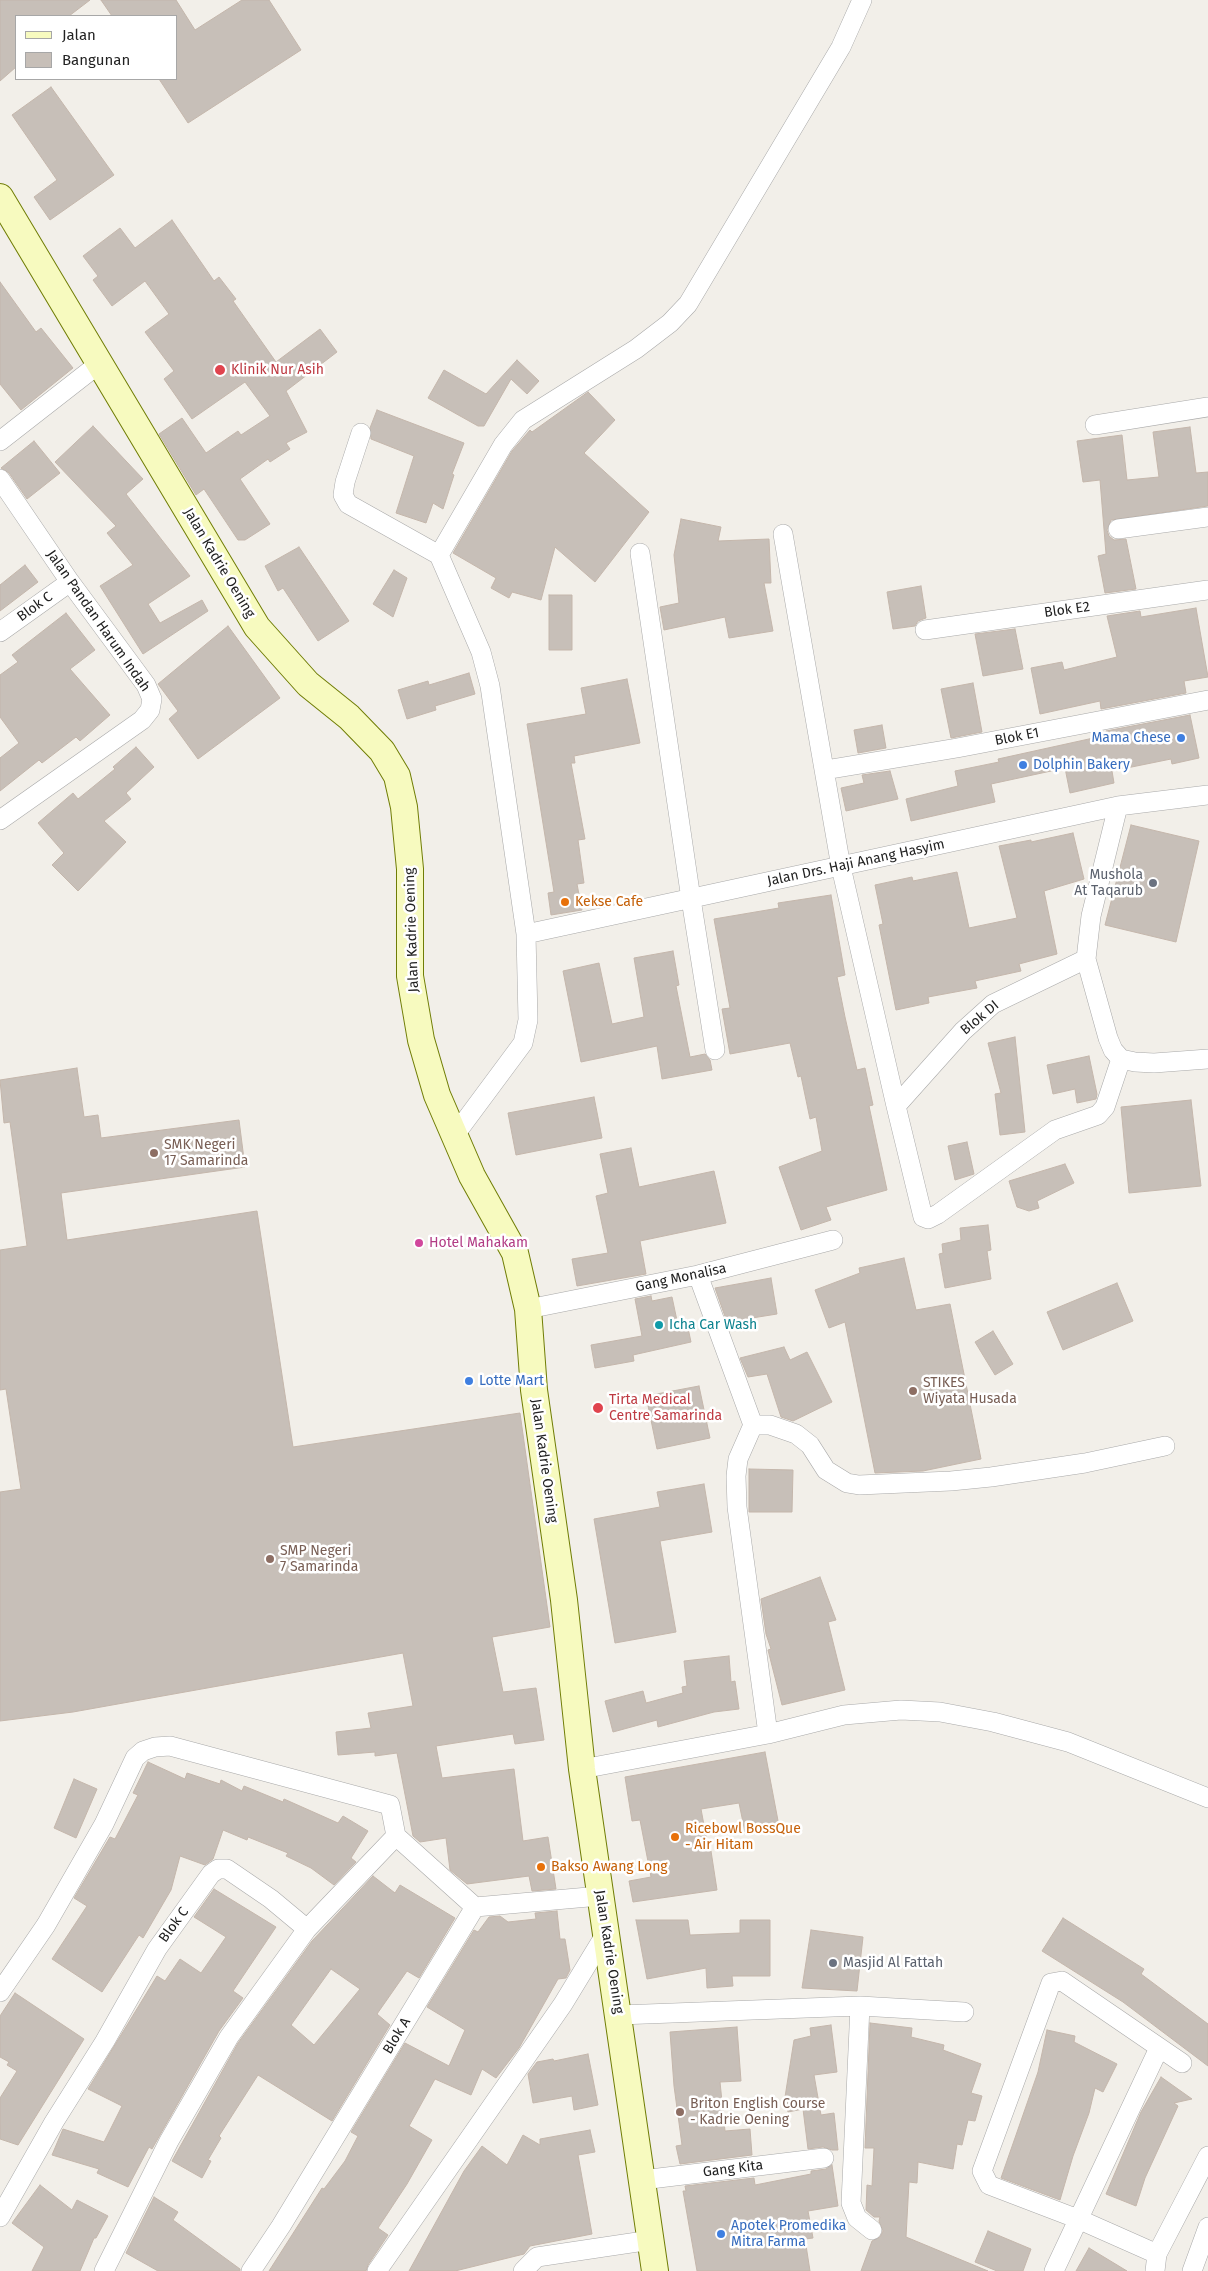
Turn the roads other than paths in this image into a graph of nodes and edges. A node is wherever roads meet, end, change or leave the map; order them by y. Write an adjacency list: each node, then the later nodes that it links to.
1 (862, 0): 13 (street)
2 (0, 197): 3 (main road, Jalan Kadrie Oening)
3 (100, 363): 7 (street); 31 (main road, Jalan Kadrie Oening)
4 (1208, 407): 5 (street)
5 (1095, 425)
6 (361, 433): 13 (street)
7 (0, 442)
8 (0, 479): 14 (street, Jalan Pandan Harum Indah)
9 (1208, 517): 10 (street)
10 (1118, 529)
11 (783, 534): 19 (street)
12 (640, 553): 24 (street)
13 (439, 555): 25 (street)
14 (70, 582): 17 (street, Blok C); 22 (street, Jalan Pandan Harum Indah)
15 (1208, 590): 16 (street, Blok E2)
16 (925, 630)
17 (0, 632)
18 (1208, 700): 19 (street, Blok E1)
19 (825, 770): 23 (street)
20 (1208, 795): 21 (street, Jalan Drs. Haji Anang Hasyim)
21 (1118, 806): 23 (street, Jalan Drs. Haji Anang Hasyim); 26 (street)
22 (0, 820)
23 (841, 867): 24 (street, Jalan Drs. Haji Anang Hasyim); 30 (street)
24 (691, 899): 25 (street, Jalan Drs. Haji Anang Hasyim); 27 (street)
25 (526, 934): 31 (street)
26 (1086, 959): 29 (street); 30 (street, Blok DI)
27 (716, 1050)
28 (1208, 1058): 29 (street)
29 (1121, 1059): 30 (street)
30 (896, 1106)
31 (454, 1136): 34 (main road, Jalan Kadrie Oening)
32 (833, 1240): 33 (street, Gang Monalisa)
33 (698, 1275): 34 (street, Gang Monalisa); 35 (street)
34 (528, 1309): 38 (main road, Jalan Kadrie Oening)
35 (754, 1425): 36 (street); 37 (street)
36 (1165, 1446)
37 (768, 1734): 38 (street); 39 (street)
38 (582, 1769): 41 (main road, Jalan Kadrie Oening)
39 (1208, 1798)
40 (396, 1836): 42 (street); 43 (street); 45 (street)
41 (600, 1896): 42 (street); 44 (main road, Jalan Kadrie Oening)
42 (475, 1907): 61 (street, Blok A)
43 (307, 1929): 54 (street, Blok C); 60 (street)
44 (605, 1935): 48 (main road, Jalan Kadrie Oening); 62 (street)
45 (0, 1992)
46 (860, 2006): 47 (street); 48 (street); 57 (street)
47 (964, 2012)
48 (619, 2016): 53 (main road, Jalan Kadrie Oening)
49 (1159, 2048): 50 (street); 55 (street); 55 (street)
50 (1182, 2063)
51 (1208, 2156): 59 (street)
52 (824, 2158): 53 (street, Gang Kita)
53 (642, 2180): 58 (main road, Jalan Kadrie Oening)
54 (0, 2217)
55 (1078, 2219): 59 (street); 65 (street)
56 (1208, 2227): 66 (street)
57 (872, 2230)
58 (651, 2240): 63 (street); 64 (main road, Jalan Kadrie Oening)
59 (1156, 2262)
60 (104, 2271)
61 (251, 2271)
62 (377, 2271)
63 (523, 2271)
64 (655, 2271)
65 (1054, 2271)
66 (1192, 2271)

